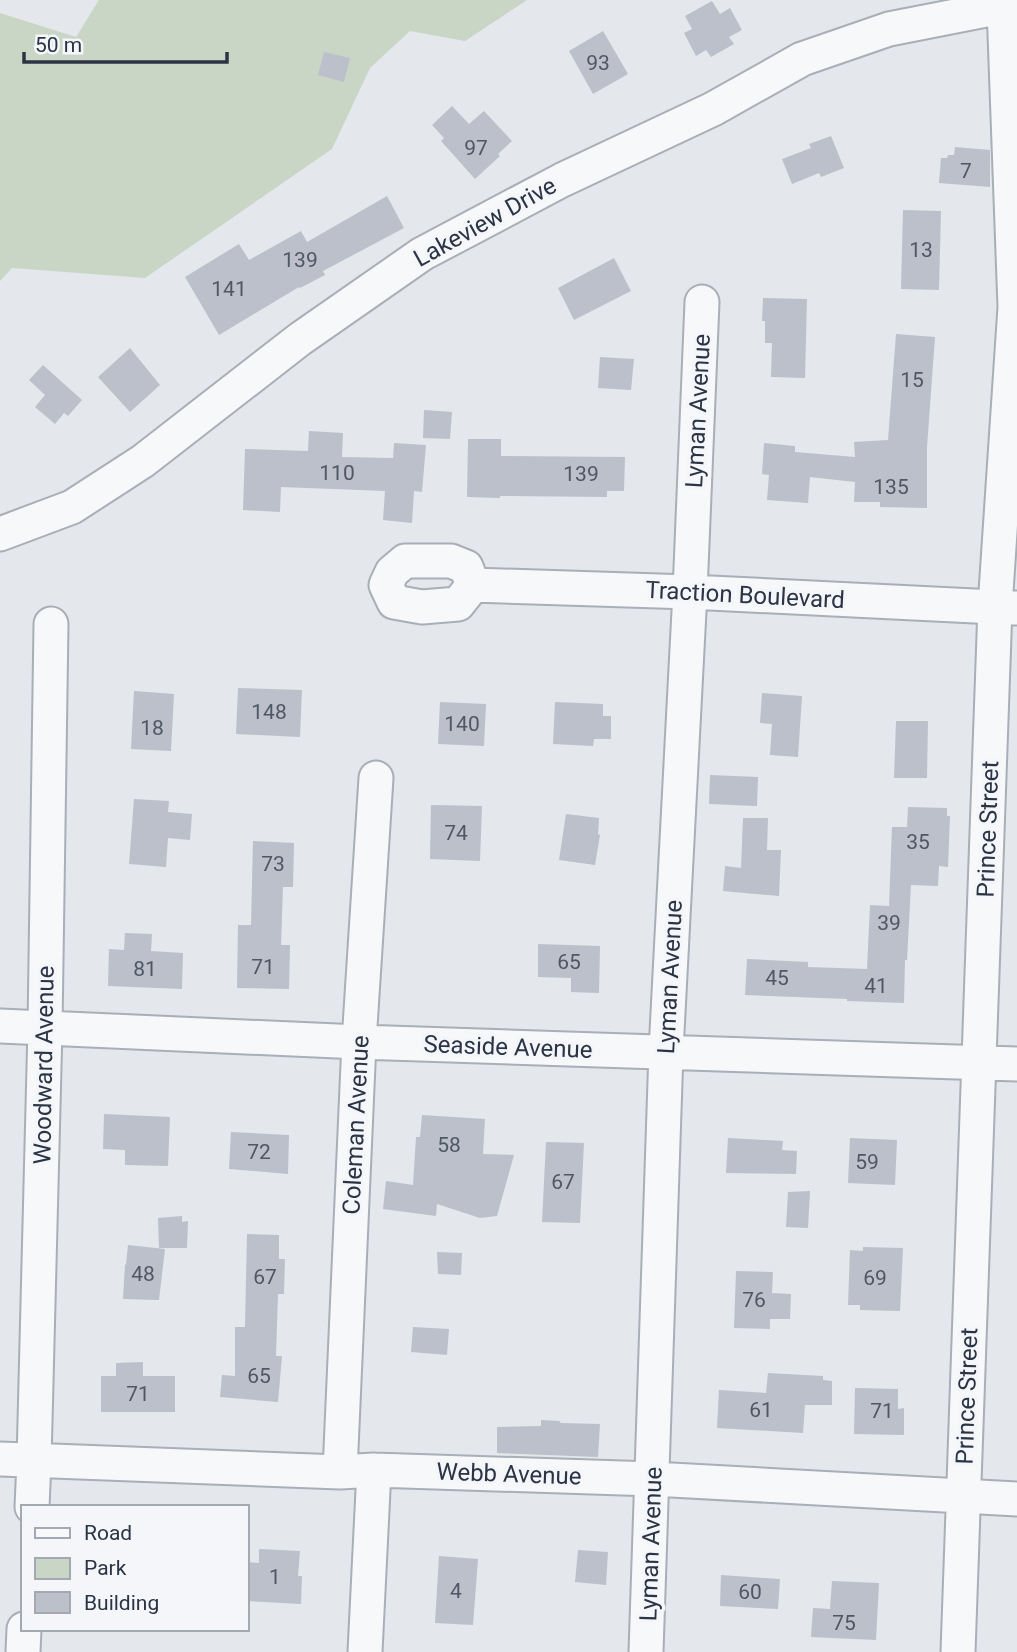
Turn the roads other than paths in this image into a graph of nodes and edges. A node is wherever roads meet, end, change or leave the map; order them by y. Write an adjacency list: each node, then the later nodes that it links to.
1 (1010, 5): 3 (street, Lakeview Drive); 6 (street, Prince Street)
2 (702, 302): 5 (street, Lyman Avenue)
3 (0, 534)
4 (473, 585): 5 (street, Traction Boulevard)
5 (690, 592): 6 (street, Traction Boulevard); 12 (street, Lyman Avenue)
6 (1006, 608): 13 (street, Prince Street)
7 (51, 624): 10 (street, Woodward Avenue)
8 (376, 778): 11 (street, Coleman Avenue)
9 (0, 1026): 10 (street, Seaside Avenue)
10 (45, 1028): 11 (street, Seaside Avenue); 16 (street, Woodward Avenue)
11 (359, 1042): 12 (street, Seaside Avenue); 18 (street, Coleman Avenue)
12 (666, 1051): 13 (street, Seaside Avenue); 19 (street, Lyman Avenue)
13 (979, 1062): 14 (street, Seaside Avenue); 20 (street, Prince Street)
14 (1017, 1064)
15 (0, 1459): 16 (street, Webb Avenue)
16 (34, 1461): 18 (street, Webb Avenue); 22 (street, Woodward Avenue)
17 (374, 1470): 18 (street, Webb Avenue); 19 (street, Webb Avenue); 25 (street)
18 (340, 1472)
19 (653, 1479): 20 (street, Webb Avenue); 26 (street, Lyman Avenue)
20 (963, 1497): 21 (street, Webb Avenue); 27 (street, Prince Street)
21 (1017, 1499)
22 (32, 1505)
23 (24, 1631): 24 (street)
24 (23, 1652)
25 (365, 1652)
26 (646, 1652)
27 (958, 1652)

